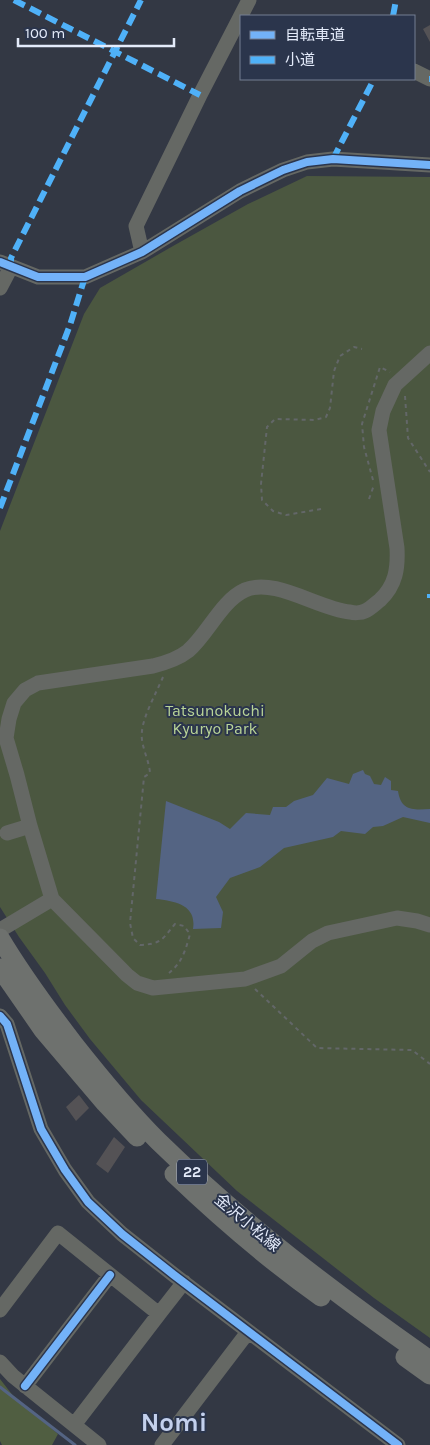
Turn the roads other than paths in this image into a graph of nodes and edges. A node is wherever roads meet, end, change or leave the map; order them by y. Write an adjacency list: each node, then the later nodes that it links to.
1 (249, 0): 2 (street)
2 (241, 15)
3 (240, 17): 7 (street)
4 (415, 72): 5 (street)
5 (430, 79)
6 (430, 165): 7 (street)
7 (142, 252): 8 (street)
8 (5, 265): 9 (street)
9 (0, 288)
10 (430, 353): 11 (street)
11 (30, 826): 12 (street); 13 (street)
12 (7, 833)
13 (52, 899): 14 (street); 15 (street)
14 (430, 925)
15 (0, 930)
16 (0, 938): 24 (main road, 金沢小松線 / 22)
17 (0, 968): 26 (main road, 金沢小松線 / 22)
18 (0, 1016): 20 (street)
19 (110, 1275): 21 (street); 22 (street); 27 (street)
20 (184, 1282): 22 (street); 23 (street)
21 (0, 1310)
22 (159, 1314): 28 (street)
23 (248, 1332): 30 (street); 31 (street)
24 (430, 1360)
25 (0, 1362): 27 (street)
26 (430, 1375)
27 (25, 1386): 28 (street)
28 (74, 1425): 29 (street)
29 (99, 1445)
30 (162, 1445)
31 (398, 1445)

